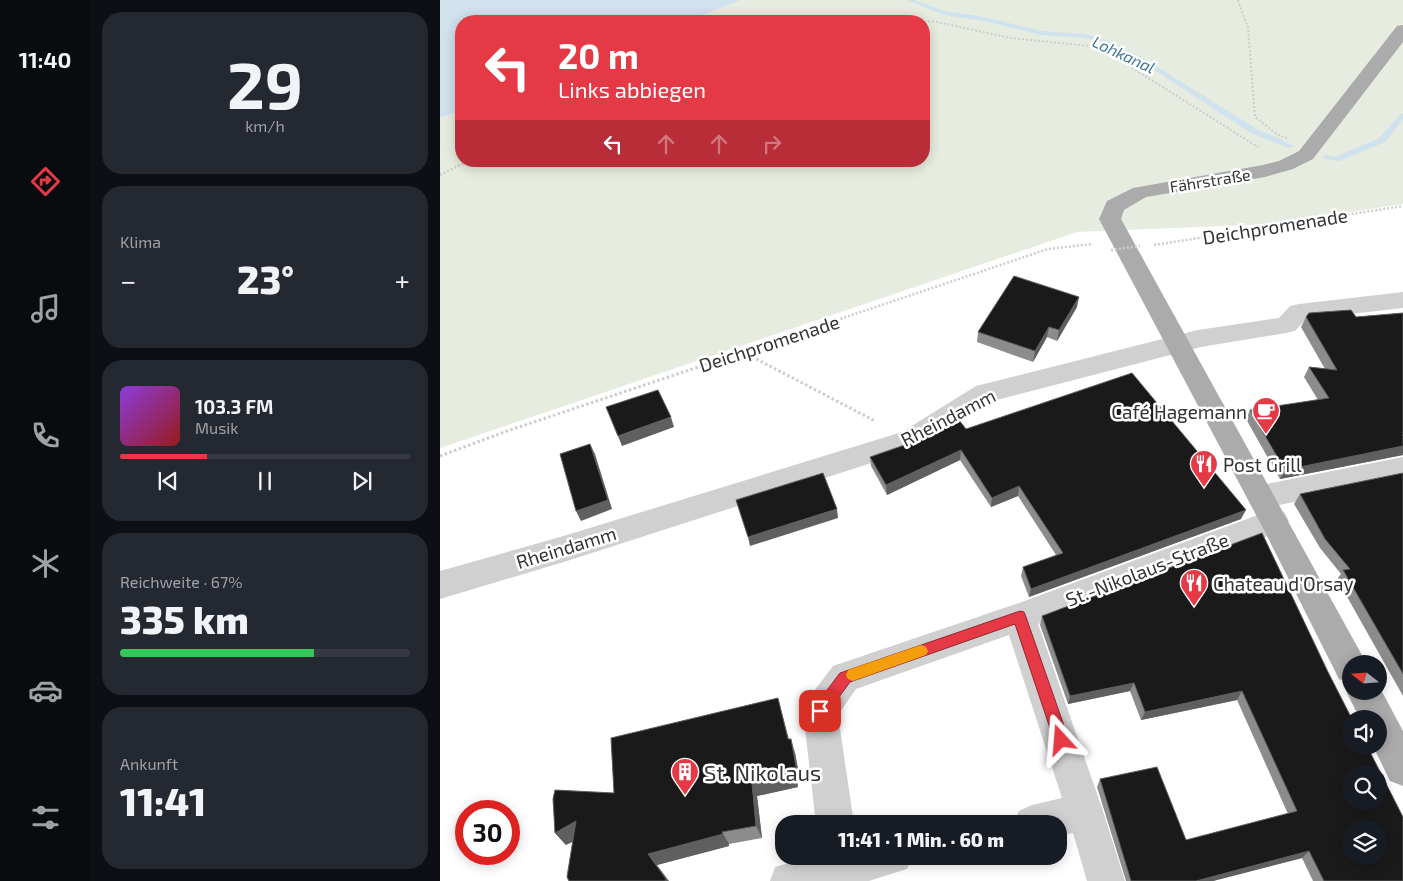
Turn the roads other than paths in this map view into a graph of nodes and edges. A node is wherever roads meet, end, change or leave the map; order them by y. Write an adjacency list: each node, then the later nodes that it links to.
1 (1403, 30): 3 (main road, Fährstraße)
2 (1403, 300): 3 (street, Rheindamm)
3 (1180, 345): 5 (main road); 6 (street, Rheindamm)
4 (1403, 468): 5 (street, St.-Nikolaus-Straße)
5 (1268, 509): 7 (street, St.-Nikolaus-Straße); 8 (main road)
6 (440, 584)
7 (1020, 617): 11 (street); 12 (street, St.-Nikolaus-Straße)
8 (1344, 655)
9 (1387, 737): 10 (main road)
10 (1403, 768)
11 (1085, 811): 13 (street); 16 (street)
12 (833, 815)
13 (1067, 815)
14 (834, 865): 15 (street)
15 (789, 881)
16 (1106, 881)

